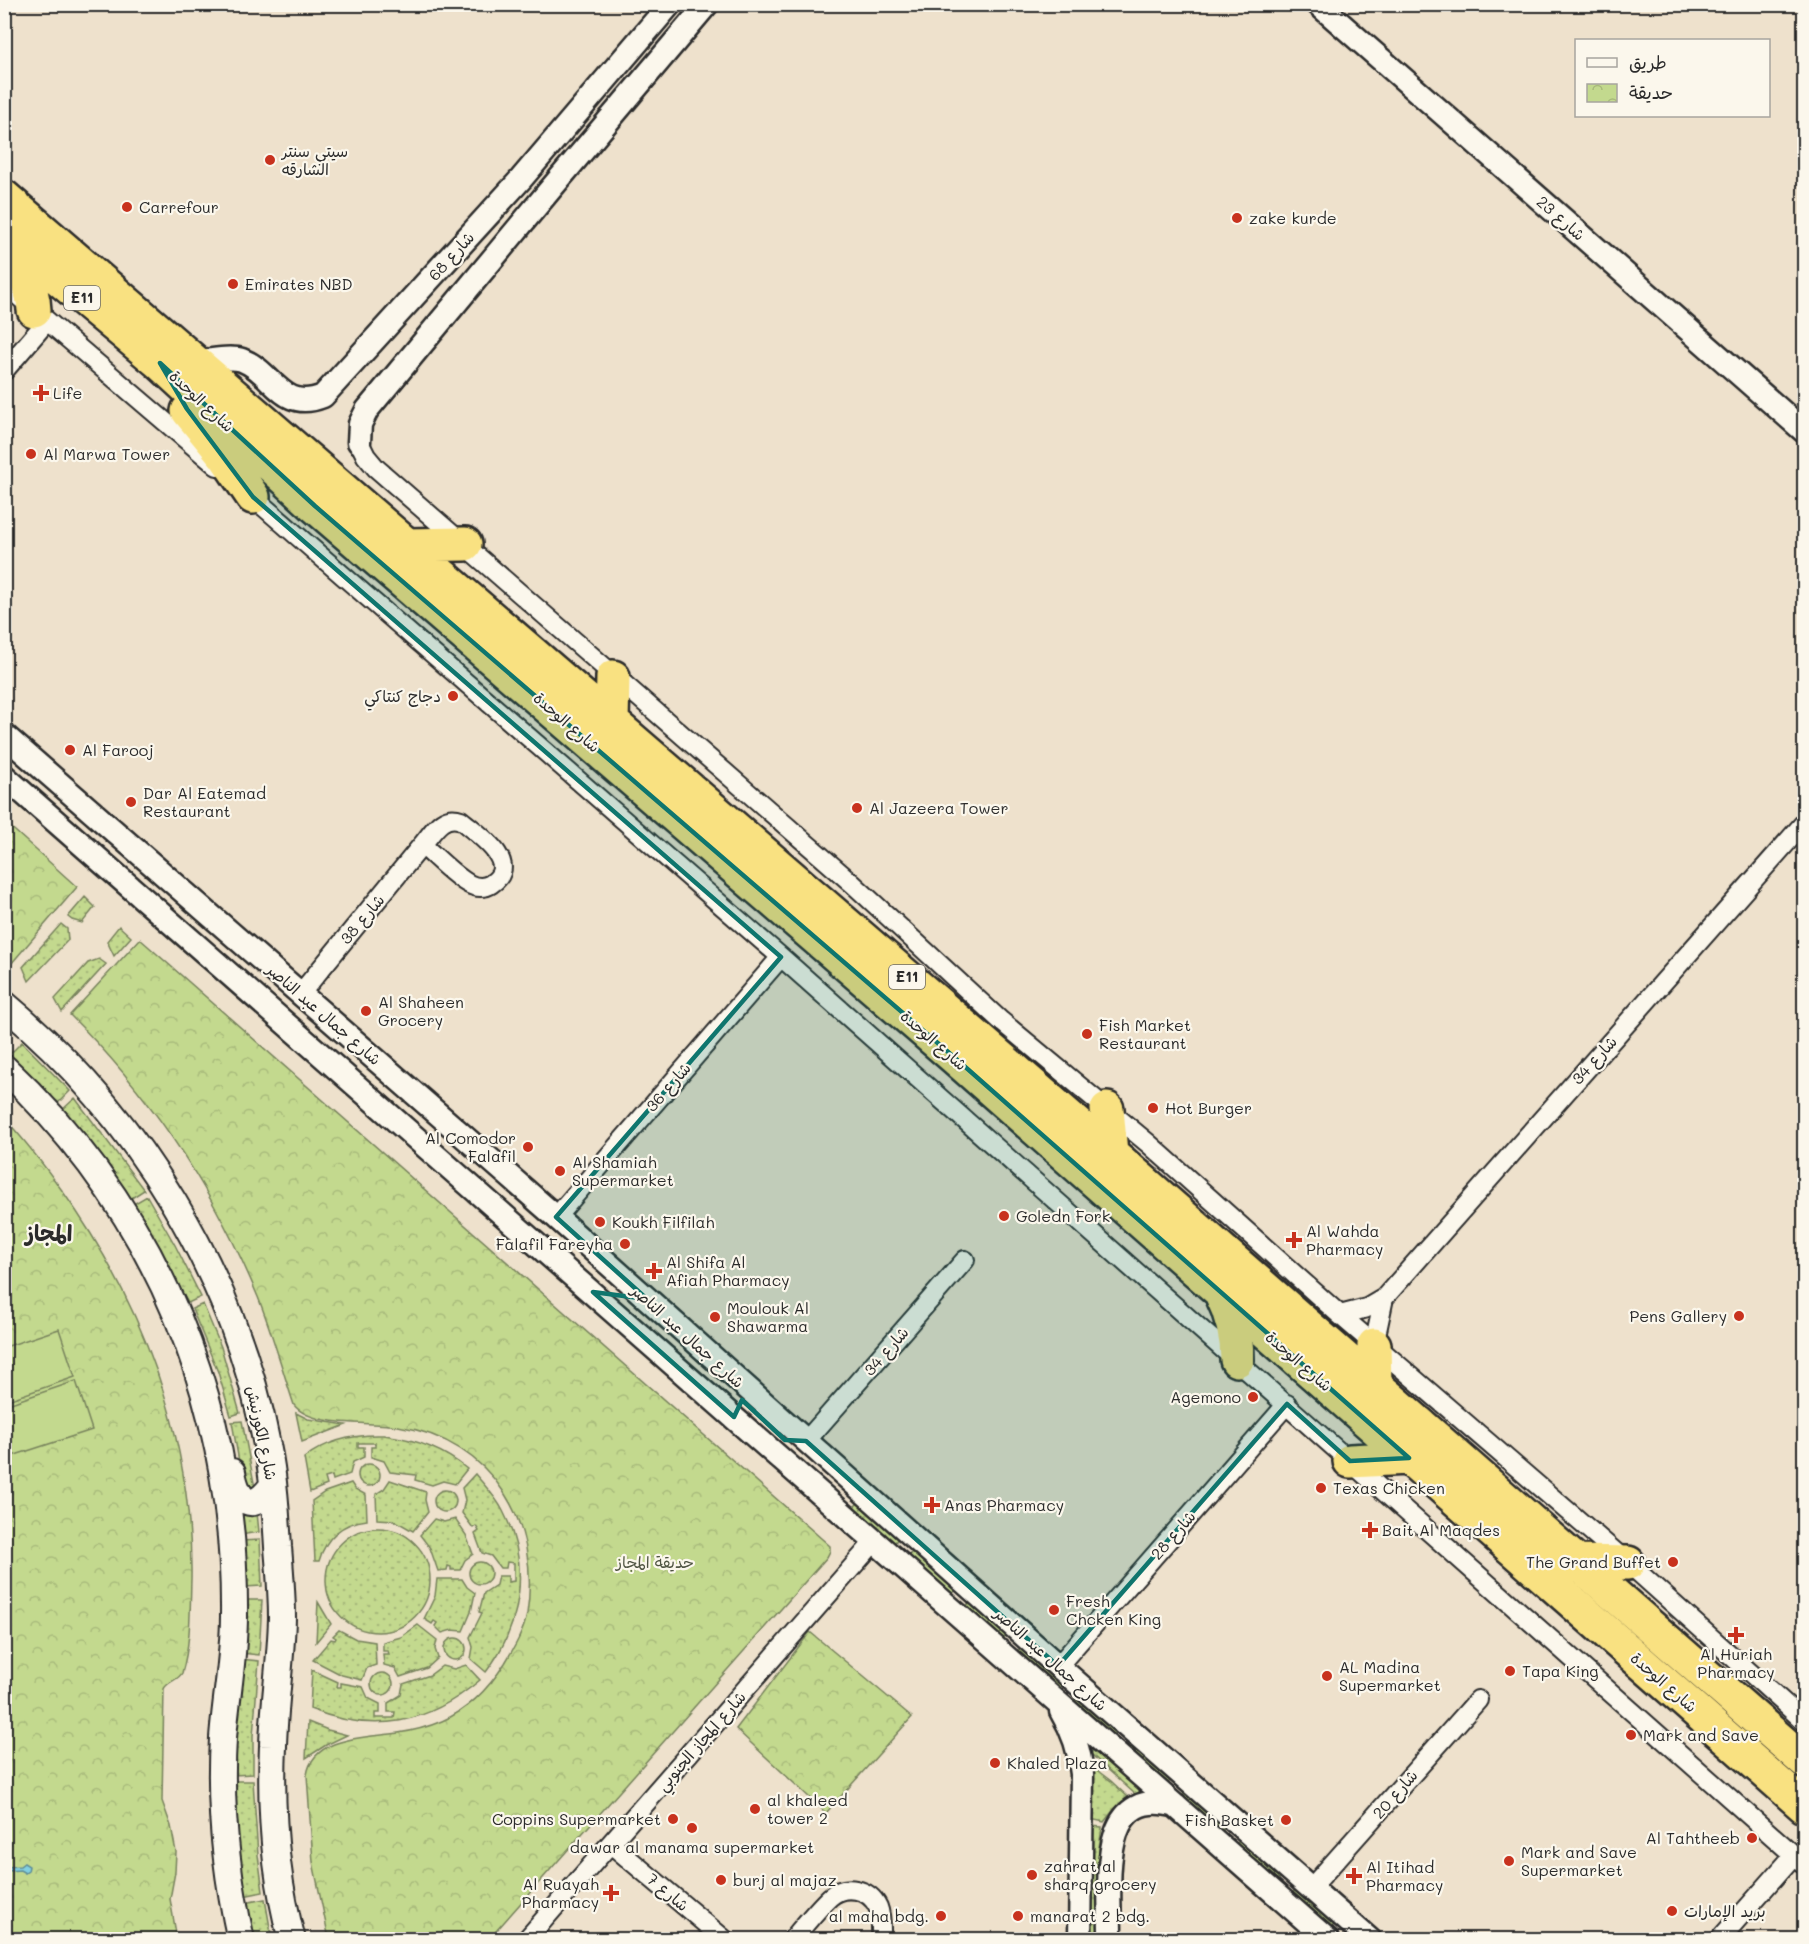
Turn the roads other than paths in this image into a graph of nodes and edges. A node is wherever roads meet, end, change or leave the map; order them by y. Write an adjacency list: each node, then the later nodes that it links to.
1 (669, 4): 10 (street, شارع 68)
2 (690, 4): 5 (street)
3 (707, 4): 5 (street, شارع 68)
4 (1318, 4): 16 (street, شارع 23)
5 (576, 158): 12 (street, شارع 68)
6 (4, 198): 13 (highway, شارع الوحدة / E11)
7 (4, 233): 14 (highway, شارع الوحدة / E11)
8 (4, 255): 11 (highway)
9 (4, 284): 11 (street)
10 (423, 287): 12 (street); 13 (street, شارع 68)
11 (41, 316): 15 (street); 18 (street)
12 (446, 317): 17 (street, شارع 68)
13 (194, 362): 20 (highway, شارع الوحدة / E11)
14 (160, 363): 18 (highway); 35 (highway, شارع الوحدة / E11)
15 (4, 371)
16 (1804, 432)
17 (359, 442): 19 (street)
18 (253, 497): 27 (street)
19 (465, 544): 20 (highway); 21 (street)
20 (407, 545): 22 (highway, شارع الوحدة / E11)
21 (613, 676): 22 (highway); 31 (street)
22 (612, 722): 32 (highway, شارع الوحدة / E11)
23 (4, 735): 28 (street, شارع جمال عبد الناصر)
24 (4, 776): 36 (street, شارع جمال عبد الناصر)
25 (1804, 823): 37 (street, شارع 34)
26 (422, 845): 28 (street, شارع 38)
27 (781, 957): 33 (street, شارع 36); 41 (street)
28 (301, 993): 33 (street, شارع جمال عبد الناصر)
29 (4, 1004): 49 (main road, شارع الكورنيش)
30 (4, 1068): 45 (main road)
31 (1107, 1109): 32 (highway); 38 (street)
32 (1111, 1153): 42 (highway, شارع الوحدة / E11)
33 (556, 1217): 39 (street, شارع جمال عبد الناصر)
34 (965, 1260): 46 (street, شارع 34)
35 (1220, 1291): 41 (highway); 47 (highway, شارع الوحدة / E11)
36 (593, 1292): 39 (street); 44 (street, شارع جمال عبد الناصر)
37 (1384, 1298): 38 (street, شارع 34); 40 (street, شارع 34)
38 (1340, 1316): 40 (street)
39 (671, 1320): 46 (street, شارع جمال عبد الناصر)
40 (1374, 1345): 42 (highway); 52 (street)
41 (1237, 1360): 43 (street)
42 (1375, 1384): 51 (highway, شارع الوحدة / E11)
43 (1287, 1404): 48 (street); 53 (street, شارع 28)
44 (734, 1417): 46 (street); 50 (street, شارع جمال عبد الناصر)
45 (213, 1421): 49 (main road); 65 (main road)
46 (806, 1441): 53 (street, شارع جمال عبد الناصر)
47 (1409, 1458): 48 (highway); 59 (highway, شارع الوحدة / E11)
48 (1350, 1461): 61 (street)
49 (273, 1485): 66 (main road, شارع الكورنيش)
50 (875, 1541): 54 (street, شارع جمال عبد الناصر); 60 (street, شارع المجاز الجنوبي)
51 (1579, 1562): 52 (highway); 57 (highway, شارع الوحدة / E11)
52 (1628, 1563): 56 (street)
53 (1058, 1666): 62 (street, شارع جمال عبد الناصر)
54 (1055, 1700): 58 (street, شارع جمال عبد الناصر); 70 (street)
55 (1478, 1700): 62 (street, شارع 20)
56 (1804, 1721)
57 (1804, 1761)
58 (1176, 1806): 63 (street, شارع جمال عبد الناصر); 71 (street)
59 (1804, 1806)
60 (611, 1844): 67 (street, شارع المجاز الجنوبي); 68 (street, شارع 7)
61 (1799, 1859): 74 (street)
62 (1311, 1888): 73 (street, شارع جمال عبد الناصر)
63 (1307, 1929): 72 (street, شارع جمال عبد الناصر)
64 (881, 1932): 69 (street)
65 (241, 1940)
66 (292, 1940)
67 (526, 1940)
68 (726, 1940)
69 (792, 1940)
70 (1080, 1940)
71 (1110, 1940)
72 (1328, 1940)
73 (1370, 1940)
74 (1719, 1940)

